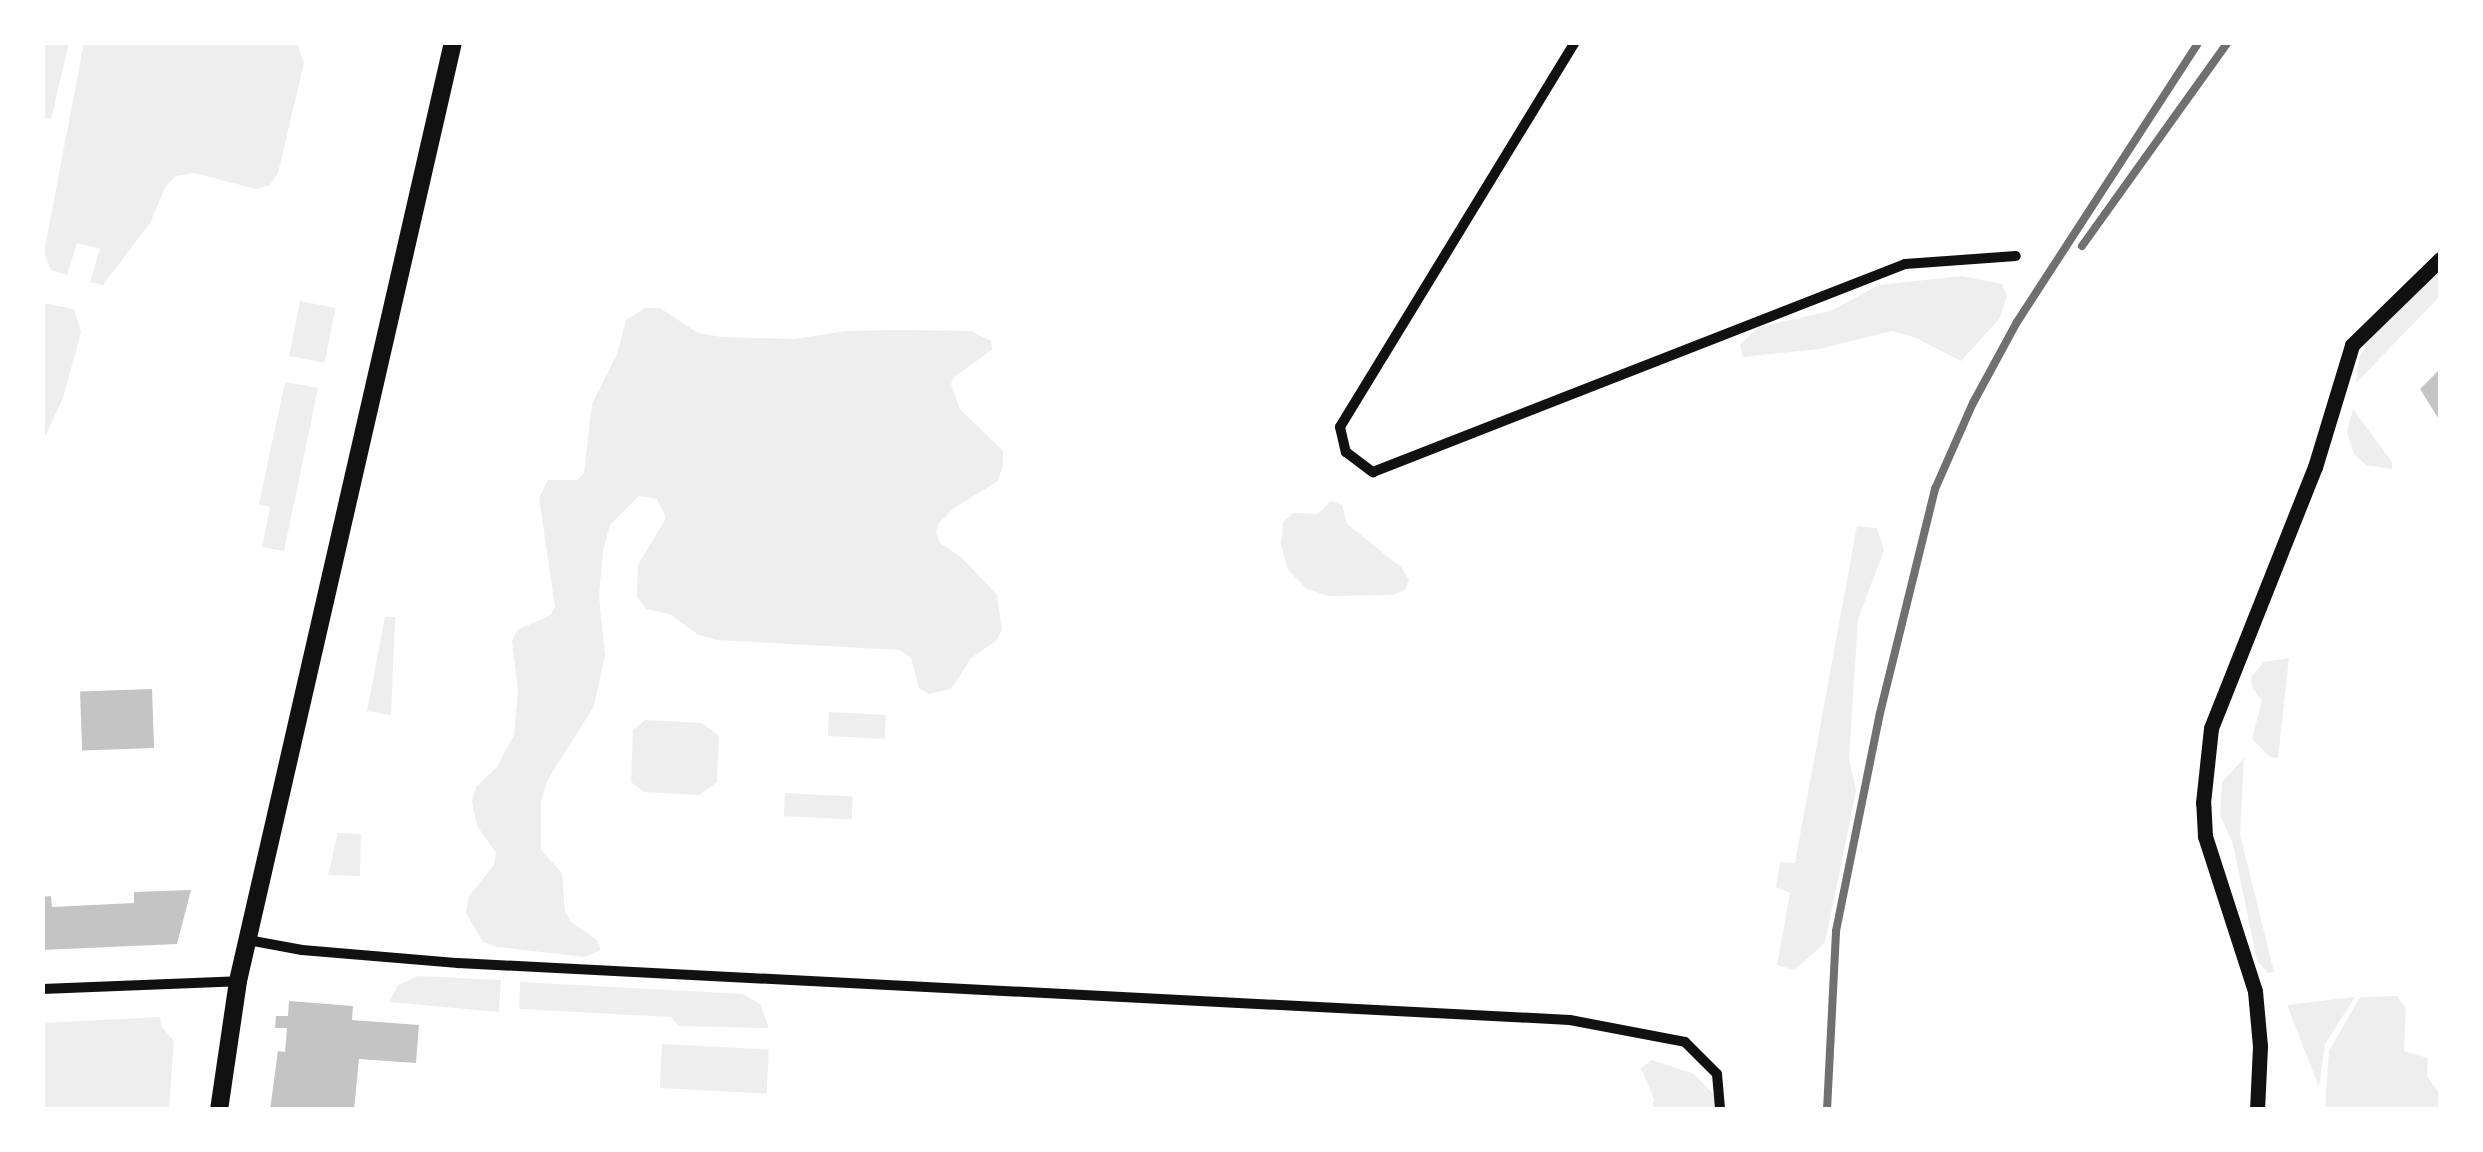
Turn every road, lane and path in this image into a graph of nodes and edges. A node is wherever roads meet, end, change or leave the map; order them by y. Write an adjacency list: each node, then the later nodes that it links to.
1 (453, 42): 5 (main road)
2 (1575, 42): 3 (street)
3 (2016, 256)
4 (2440, 258): 10 (street)
5 (248, 940): 6 (main road); 9 (street)
6 (238, 981): 7 (street); 8 (main road)
7 (42, 988)
8 (219, 1110)
9 (1720, 1110)
10 (2257, 1110)

